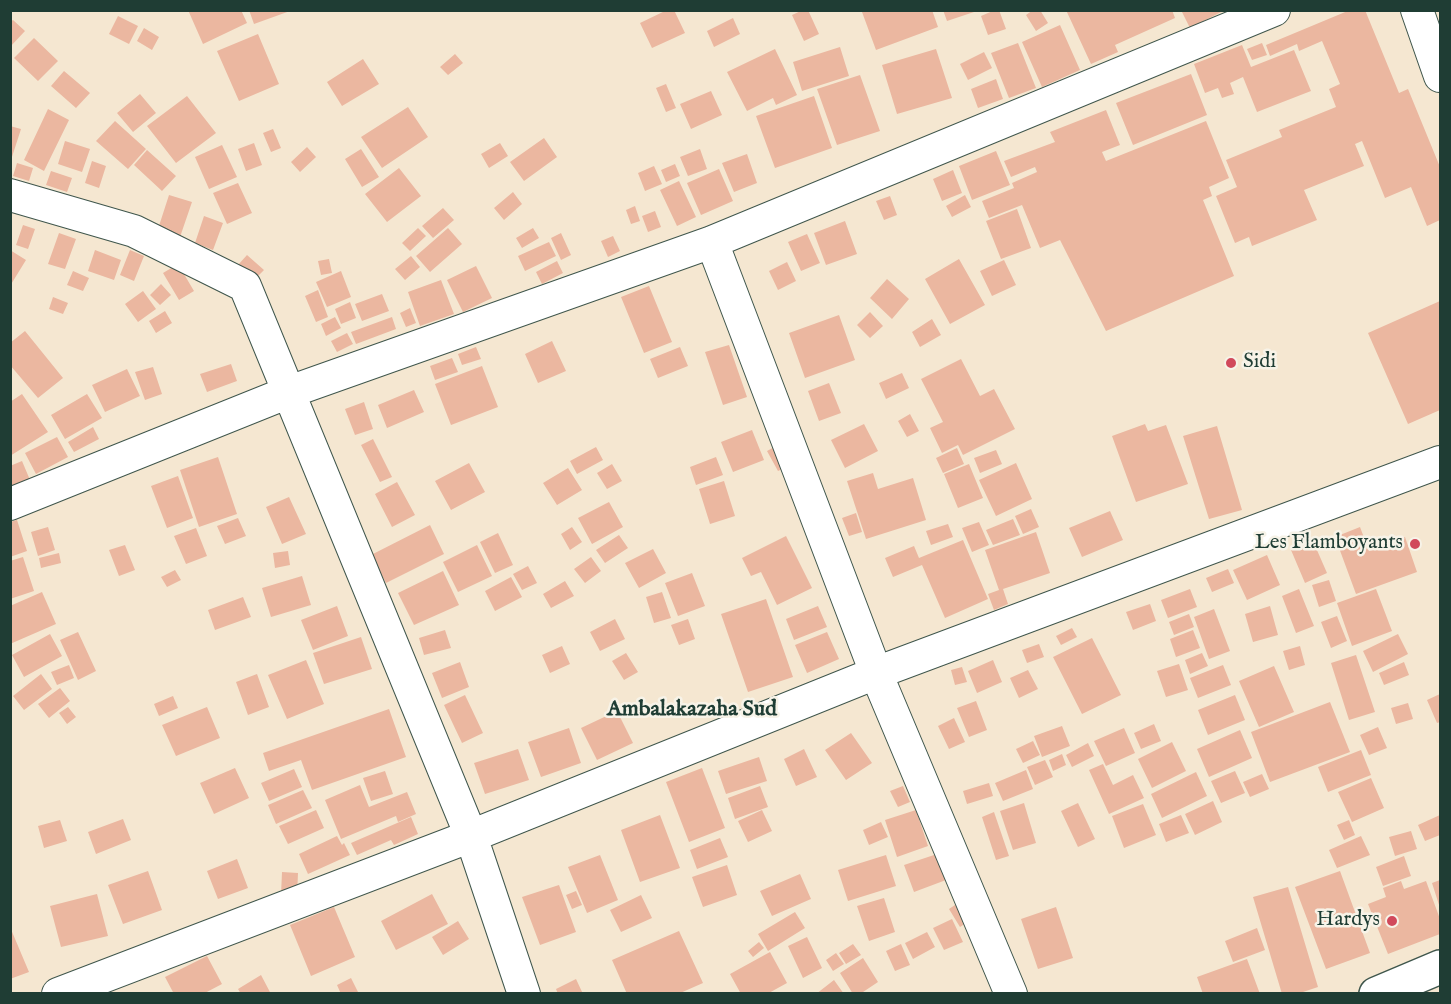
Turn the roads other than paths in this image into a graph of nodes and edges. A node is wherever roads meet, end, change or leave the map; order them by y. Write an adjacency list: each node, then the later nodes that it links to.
1 (1274, 10): 5 (street)
2 (1417, 10): 3 (street)
3 (1440, 76)
4 (10, 195): 6 (street)
5 (712, 243): 6 (street); 9 (street)
6 (289, 392): 8 (street); 10 (street)
7 (1440, 462): 9 (street)
8 (10, 504)
9 (876, 673): 10 (street); 14 (street)
10 (471, 836): 12 (street); 13 (street)
11 (1440, 968): 15 (street)
12 (58, 993)
13 (524, 993)
14 (1011, 993)
15 (1376, 993)

